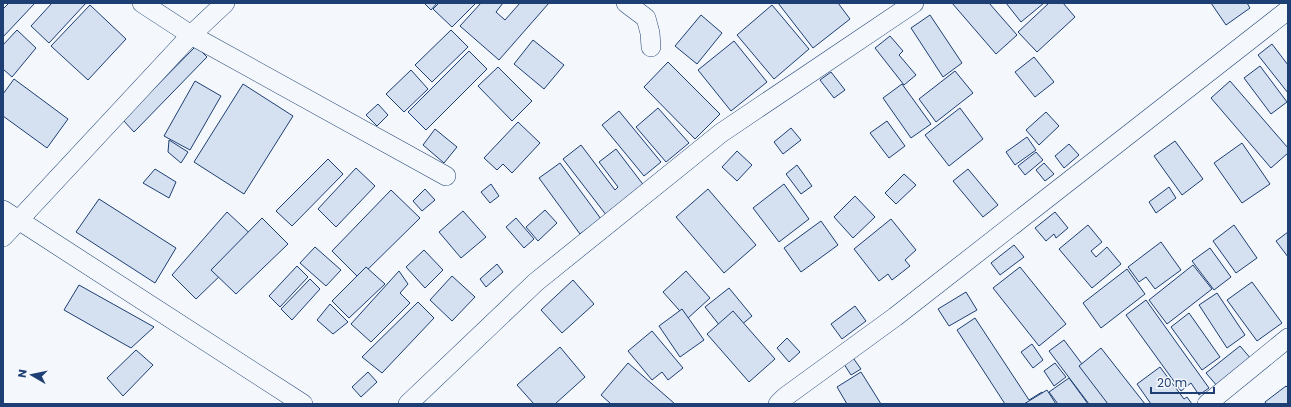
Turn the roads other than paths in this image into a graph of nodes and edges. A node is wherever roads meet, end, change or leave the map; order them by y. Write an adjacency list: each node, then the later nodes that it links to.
1 (142, 3): 6 (street)
2 (225, 3): 6 (street)
3 (626, 3): 7 (street)
4 (914, 3): 14 (street)
5 (1288, 10): 15 (street)
6 (191, 35): 8 (street); 10 (street)
7 (651, 47)
8 (446, 176)
9 (3, 210): 10 (street)
10 (19, 220): 11 (street); 13 (street)
11 (3, 238)
12 (1288, 338): 16 (street)
13 (303, 404)
14 (408, 404)
15 (778, 404)
16 (1207, 404)

